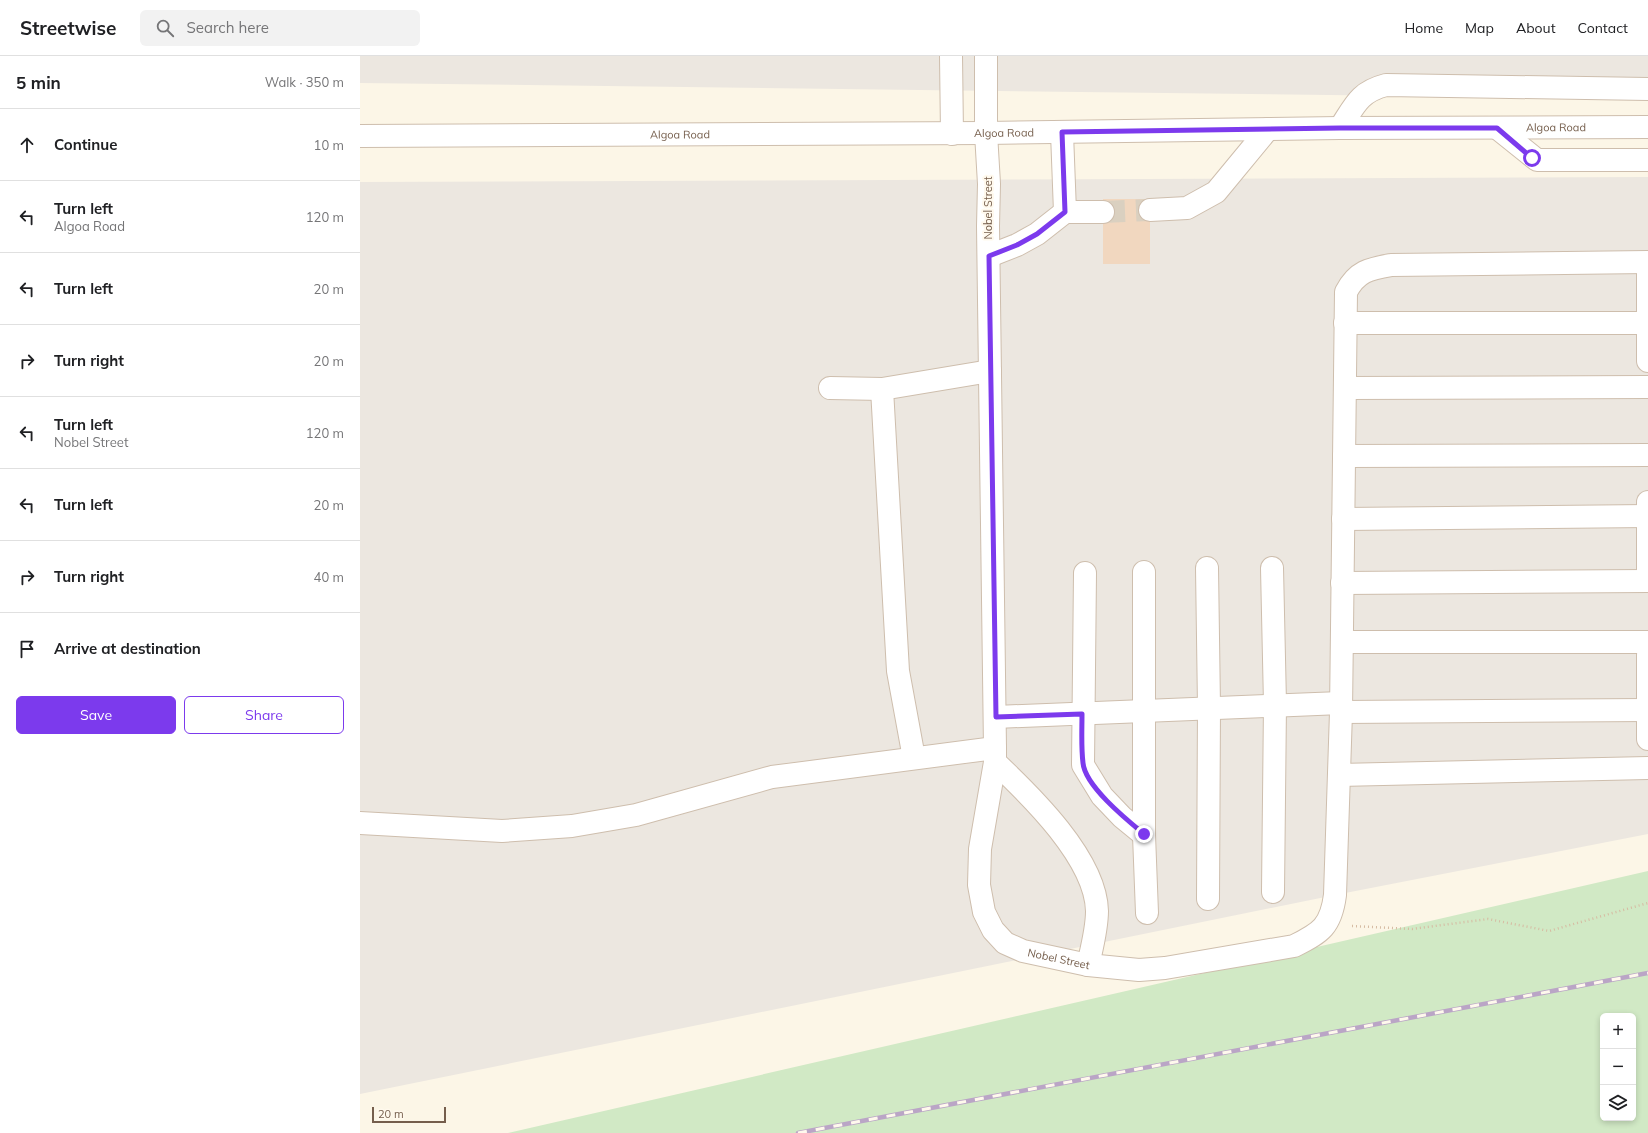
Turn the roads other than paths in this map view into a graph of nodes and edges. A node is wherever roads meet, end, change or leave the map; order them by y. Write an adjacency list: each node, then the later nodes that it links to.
1 (951, 56): 10 (street)
2 (986, 56): 9 (street, Nobel Street)
3 (1648, 89): 5 (street)
4 (1648, 127): 6 (street, Algoa Road)
5 (1340, 128): 6 (street, Algoa Road); 7 (street, Algoa Road)
6 (1497, 128): 12 (street)
7 (1268, 129): 8 (street, Algoa Road); 13 (street)
8 (1062, 132): 9 (street, Algoa Road); 14 (street)
9 (986, 133): 10 (street, Algoa Road); 16 (street, Nobel Street)
10 (952, 134): 11 (street, Algoa Road)
11 (360, 136)
12 (1648, 160)
13 (1150, 210)
14 (1065, 212): 15 (street); 16 (street)
15 (1103, 212)
16 (989, 256): 22 (street, Nobel Street)
17 (1648, 262): 20 (street)
18 (1648, 268): 19 (street)
19 (1648, 322): 20 (street); 21 (street)
20 (1345, 324): 25 (street)
21 (1648, 361)
22 (990, 371): 26 (street); 48 (street, Nobel Street)
23 (1648, 387): 25 (street)
24 (830, 388): 26 (street)
25 (1344, 388): 27 (street)
26 (882, 389): 51 (street)
27 (1344, 456): 28 (street); 31 (street)
28 (1648, 456)
29 (1648, 502): 30 (street)
30 (1648, 516): 31 (street); 35 (street)
31 (1343, 519): 38 (street)
32 (1207, 568): 43 (street)
33 (1272, 568): 42 (street)
34 (1144, 572): 46 (street)
35 (1648, 572)
36 (1085, 573): 47 (street)
37 (1648, 581): 38 (street)
38 (1342, 583): 39 (street)
39 (1342, 642): 40 (street); 44 (street)
40 (1648, 642)
41 (1648, 655): 45 (street)
42 (1275, 704): 43 (street); 44 (street); 56 (street)
43 (1210, 707): 46 (street); 57 (street)
44 (1341, 707): 45 (street); 53 (street)
45 (1648, 710): 49 (street)
46 (1145, 712): 47 (street); 55 (street)
47 (1082, 714): 48 (street); 55 (street)
48 (996, 717): 50 (street, Nobel Street)
49 (1648, 739)
50 (995, 755): 51 (street); 59 (street, Nobel Street); 59 (street, Nobel Street)
51 (914, 758): 54 (street)
52 (1648, 768): 53 (street)
53 (1338, 775): 59 (street)
54 (360, 823)
55 (1144, 834): 58 (street)
56 (1273, 892)
57 (1208, 899)
58 (1147, 913)
59 (1088, 965)

